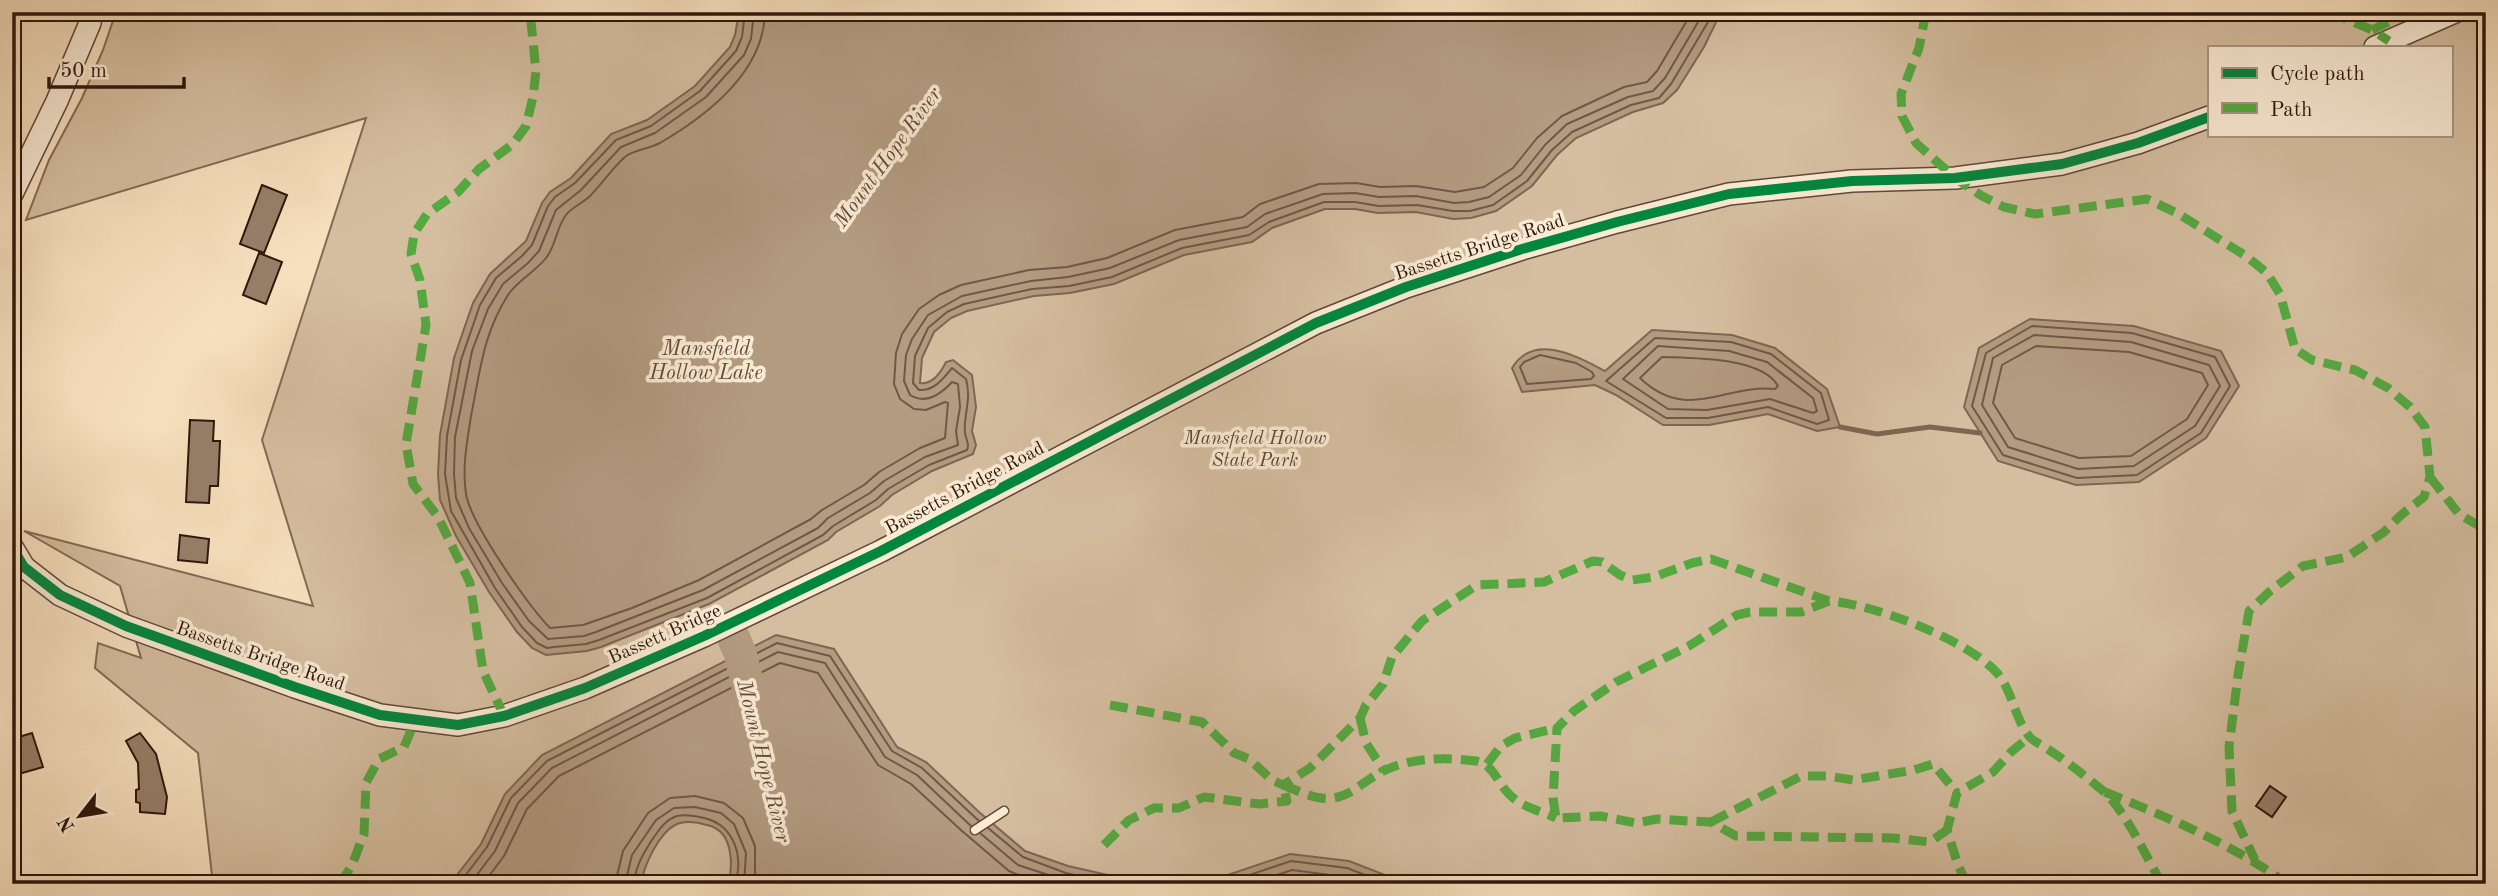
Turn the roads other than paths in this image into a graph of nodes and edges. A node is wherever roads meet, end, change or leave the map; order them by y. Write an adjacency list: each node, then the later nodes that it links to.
1 (92, 12): 5 (street)
2 (2455, 12): 3 (street)
3 (2377, 46)
4 (2208, 117): 7 (street, Bassetts Bridge Road)
5 (12, 194)
6 (12, 547): 8 (street, Bassetts Bridge Road)
7 (815, 583): 8 (street, Bassett Bridge)
8 (525, 710)
9 (1004, 811): 10 (lane)
10 (975, 830)

